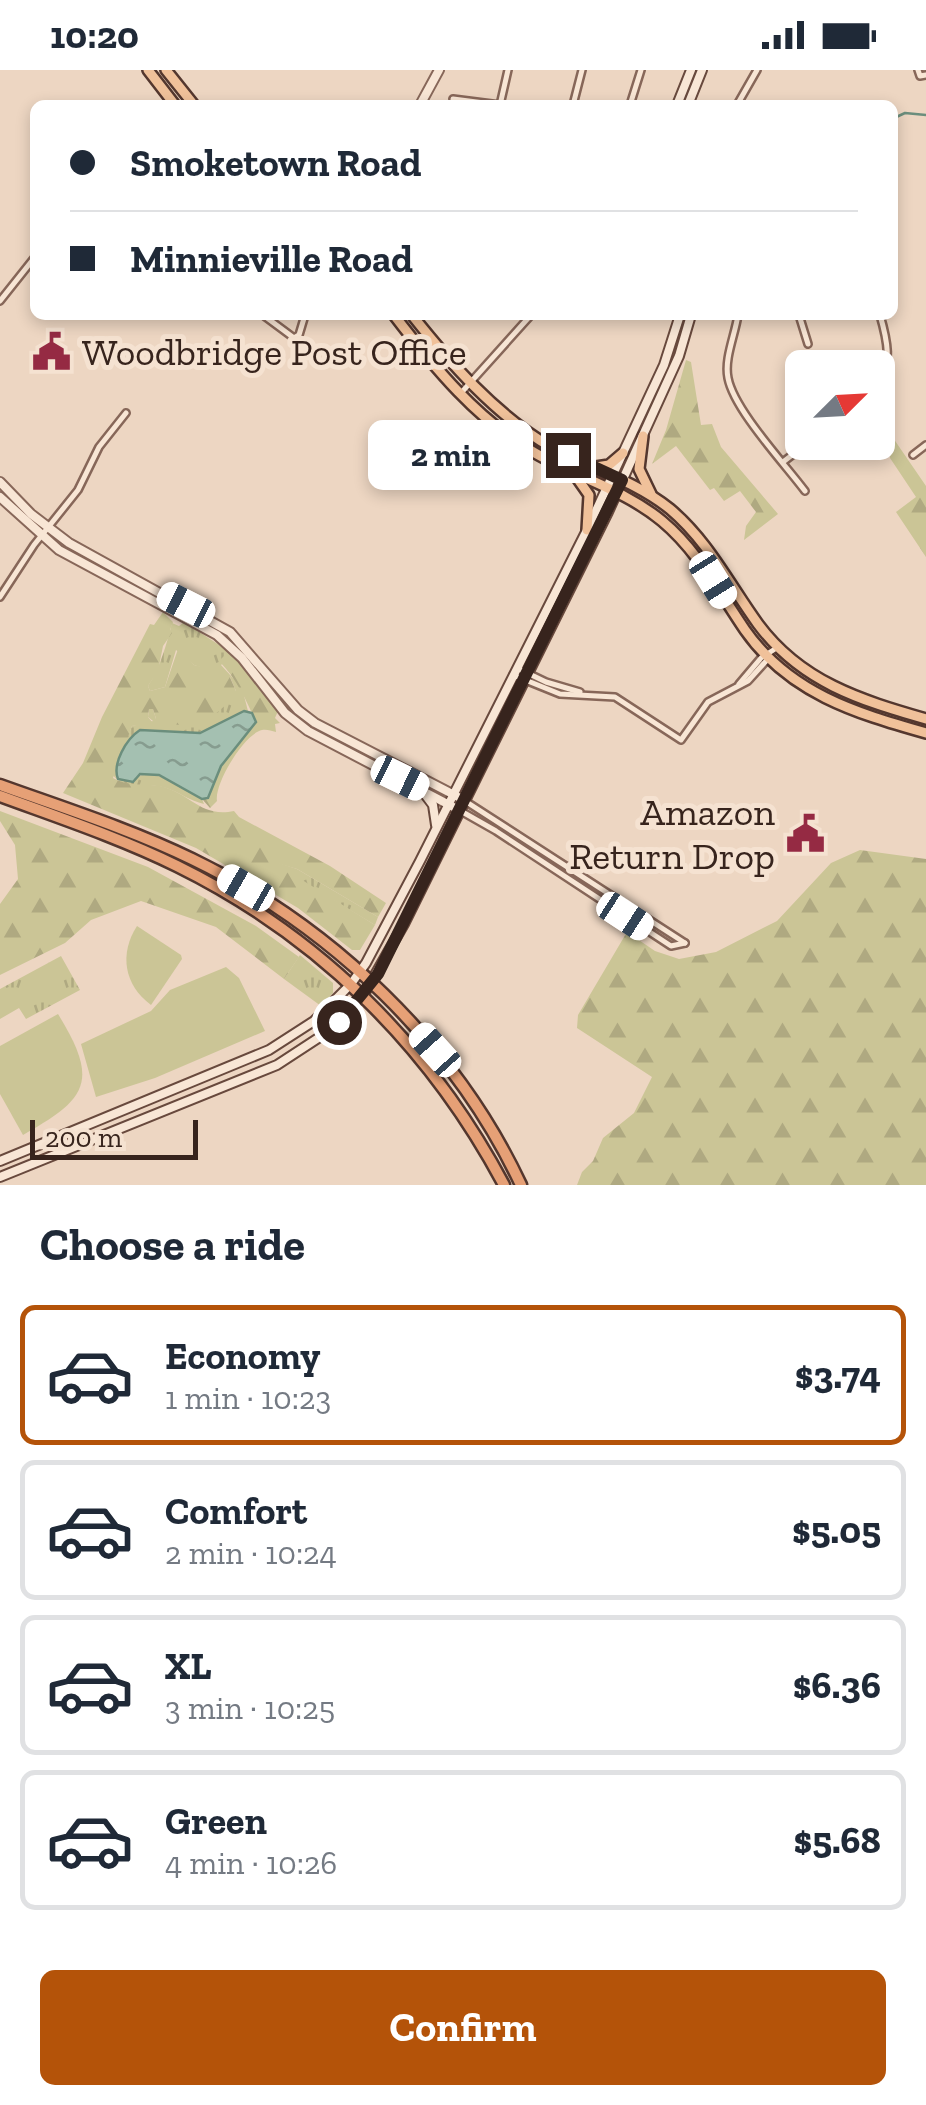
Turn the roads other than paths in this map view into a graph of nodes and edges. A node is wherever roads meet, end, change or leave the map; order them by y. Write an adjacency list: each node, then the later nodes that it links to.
1 (148, 70): 13 (main road)
2 (166, 70): 14 (main road)
3 (440, 70): 15 (main road)
4 (508, 70): 17 (street)
5 (582, 70): 18 (street)
6 (641, 70): 19 (street)
7 (690, 70): 20 (main road)
8 (702, 70): 21 (main road)
9 (758, 70): 22 (street)
10 (918, 70): 11 (street)
11 (926, 76)
12 (453, 99): 16 (street)
13 (171, 100)
14 (190, 100)
15 (423, 100)
16 (461, 100)
17 (501, 100)
18 (574, 100)
19 (632, 100)
20 (678, 100)
21 (690, 100)
22 (739, 100)
23 (30, 263): 24 (street)
24 (0, 301)
25 (270, 320): 26 (street)
26 (303, 320)
27 (398, 320): 38 (main road)
28 (416, 320): 37 (main road)
29 (527, 320): 37 (street)
30 (679, 320): 42 (main road)
31 (690, 320): 40 (main road)
32 (737, 320): 45 (street)
33 (801, 320): 35 (street)
34 (881, 320): 36 (street)
35 (808, 344)
36 (887, 350)
37 (471, 382): 38 (street); 46 (main road)
38 (462, 393): 47 (main road)
39 (126, 413): 55 (street)
40 (643, 436): 48 (main road); 53 (main road)
41 (926, 446): 43 (street)
42 (623, 453): 46 (main road); 48 (main road)
43 (913, 454)
44 (786, 460): 45 (street)
45 (783, 462): 51 (street)
46 (593, 467): 48 (main road)
47 (573, 473): 50 (main road); 54 (main road)
48 (618, 478): 50 (main road); 53 (main road)
49 (0, 482): 55 (main road)
50 (612, 490): 54 (main road); 60 (main road); 62 (main road)
51 (805, 491)
52 (0, 496): 55 (main road)
53 (652, 496): 59 (main road)
54 (587, 530): 61 (main road)
55 (44, 532): 56 (street); 57 (main road); 58 (main road)
56 (0, 596)
57 (186, 605): 58 (main road); 63 (main road)
58 (180, 614): 63 (main road)
59 (778, 647): 60 (street); 64 (main road)
60 (767, 657): 62 (street); 65 (main road)
61 (515, 672): 62 (street); 68 (main road)
62 (526, 677): 70 (main road)
63 (298, 717): 67 (main road); 68 (main road)
64 (926, 719)
65 (926, 733)
66 (0, 785): 74 (highway)
67 (421, 788): 71 (main road); 73 (main road)
68 (454, 794): 70 (main road); 71 (main road)
69 (0, 796): 75 (highway)
70 (464, 800): 72 (main road); 72 (street)
71 (449, 804): 72 (main road); 73 (main road)
72 (460, 810): 76 (main road)
73 (436, 829): 74 (main road)
74 (360, 973): 75 (main road); 76 (highway)
75 (352, 984): 77 (highway); 78 (main road)
76 (372, 984): 77 (main road); 80 (highway)
77 (363, 996): 79 (main road); 80 (highway)
78 (1, 1161): 79 (main road)
79 (4, 1175)
80 (513, 1184)

